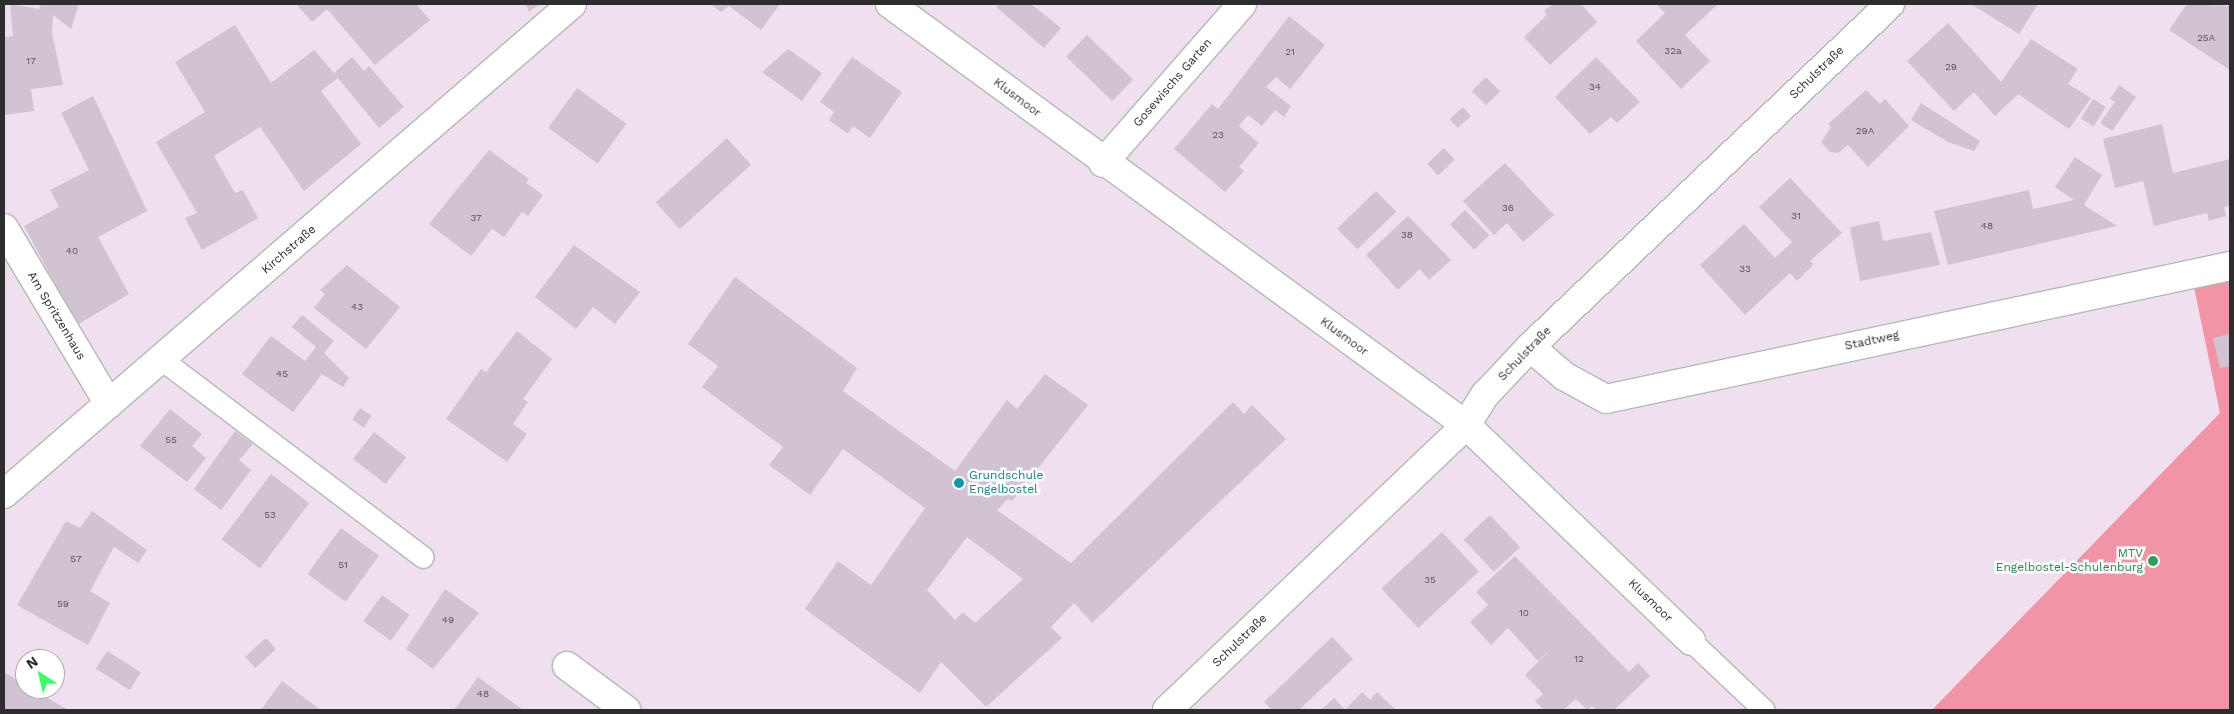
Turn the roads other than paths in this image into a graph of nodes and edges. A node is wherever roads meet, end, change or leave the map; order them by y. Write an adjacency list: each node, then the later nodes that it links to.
1 (572, 4): 9 (street, Kirchstraße)
2 (890, 4): 5 (street, Klusmoor)
3 (1242, 4): 5 (street, Gosewischs Garten)
4 (1890, 4): 8 (street, Schulstraße)
5 (1104, 163): 11 (street, Klusmoor)
6 (4, 228): 10 (street, Am Spritzenhaus)
7 (2230, 266): 8 (street, Stadtweg)
8 (1530, 347): 11 (street, Schulstraße)
9 (161, 359): 10 (street, Kirchstraße); 13 (lane)
10 (109, 404): 12 (street, Kirchstraße)
11 (1466, 425): 14 (street, Klusmoor); 17 (street, Schulstraße)
12 (4, 494)
13 (423, 557)
14 (1691, 641): 18 (lane, Klusmoor)
15 (567, 666): 16 (street)
16 (626, 710)
17 (1167, 710)
18 (1764, 710)

